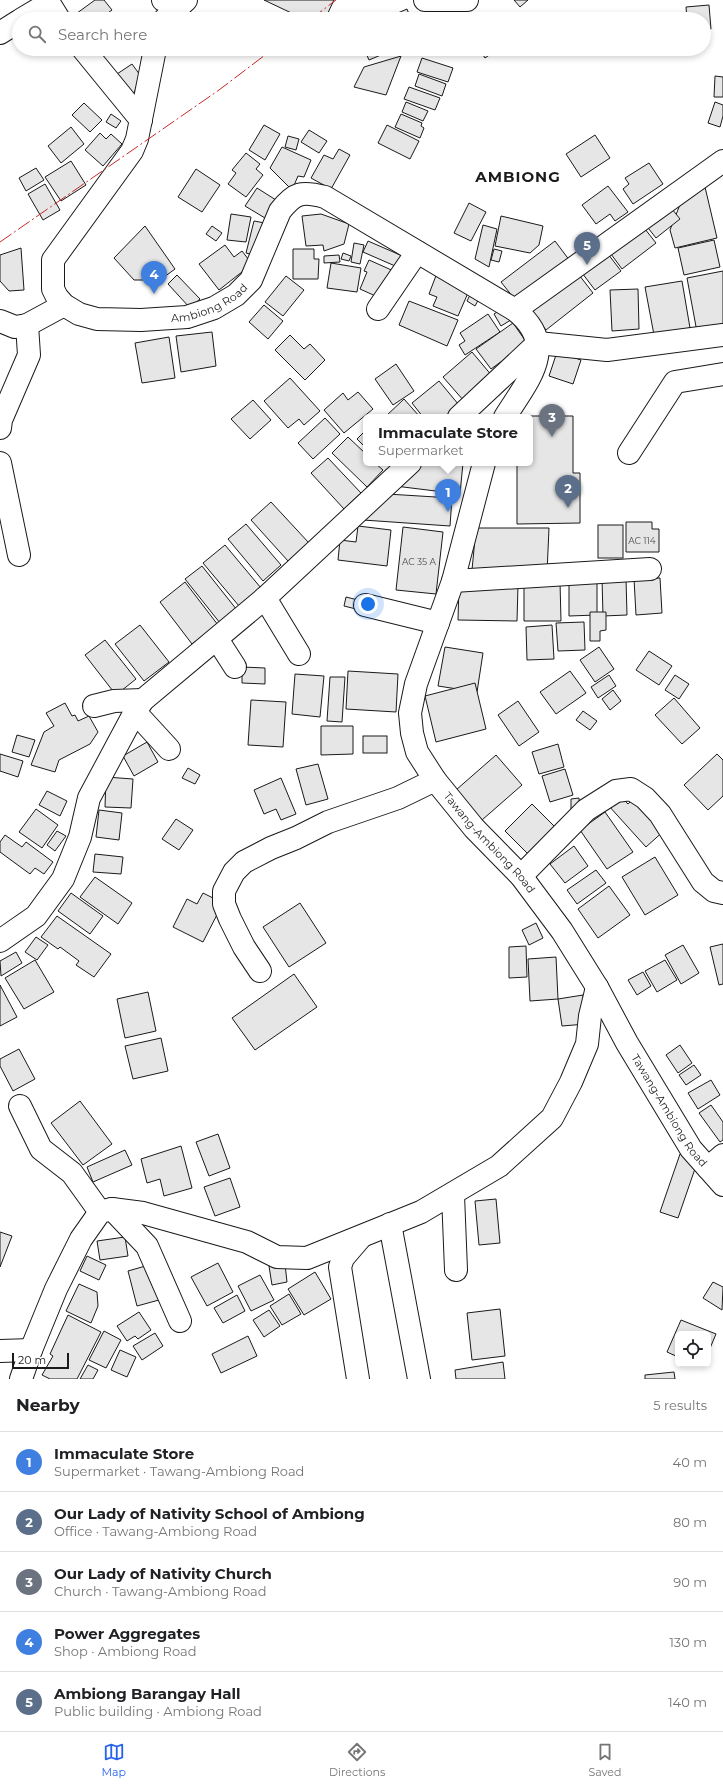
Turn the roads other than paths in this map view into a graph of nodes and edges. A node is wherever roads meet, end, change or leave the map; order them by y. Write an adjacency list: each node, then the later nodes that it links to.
1 (425, 0): 2 (street)
2 (467, 0)
3 (34, 12): 4 (street)
4 (55, 12)
5 (12, 25): 6 (street)
6 (0, 33)
7 (89, 56): 9 (street)
8 (154, 56): 9 (street)
9 (141, 120): 12 (street)
10 (723, 161): 14 (street)
11 (417, 252): 12 (street, Ambiong Road); 13 (street); 14 (street, Ambiong Road)
12 (64, 305): 16 (street)
13 (378, 309)
14 (515, 310): 18 (street, Ambiong Road)
15 (0, 320): 16 (street)
16 (27, 325): 22 (street)
17 (723, 335): 18 (street)
18 (538, 343): 20 (street); 21 (street)
19 (723, 374): 23 (street)
20 (462, 414)
21 (508, 414)
22 (0, 428)
23 (629, 453)
24 (0, 463): 27 (street)
25 (407, 466): 30 (street)
26 (483, 466): 29 (street, Tawang-Ambiong Road)
27 (19, 555)
28 (650, 569): 29 (street)
29 (453, 581): 32 (street, Tawang-Ambiong Road)
30 (265, 598): 33 (street); 34 (street)
31 (365, 605): 32 (street)
32 (438, 623): 39 (street, Tawang-Ambiong Road)
33 (217, 638): 35 (street); 37 (street)
34 (300, 654)
35 (235, 667)
36 (94, 706): 37 (street)
37 (139, 706): 38 (street); 42 (street)
38 (170, 749)
39 (435, 780): 40 (street, Tawang-Ambiong Road); 43 (street)
40 (521, 876): 41 (street); 44 (street, Tawang-Ambiong Road)
41 (723, 892)
42 (0, 941)
43 (260, 971)
44 (598, 987): 46 (street, Tawang-Ambiong Road); 48 (street)
45 (20, 1106): 49 (street)
46 (715, 1162): 47 (street, Tawang-Ambiong Road)
47 (723, 1185)
48 (453, 1195): 50 (street); 52 (street)
49 (106, 1211): 51 (street); 53 (street); 54 (street)
50 (390, 1224): 51 (street); 58 (street)
51 (364, 1235): 57 (street)
52 (456, 1270)
53 (180, 1321)
54 (30, 1350): 55 (street); 56 (street)
55 (0, 1352)
56 (21, 1379)
57 (358, 1379)
58 (419, 1379)

